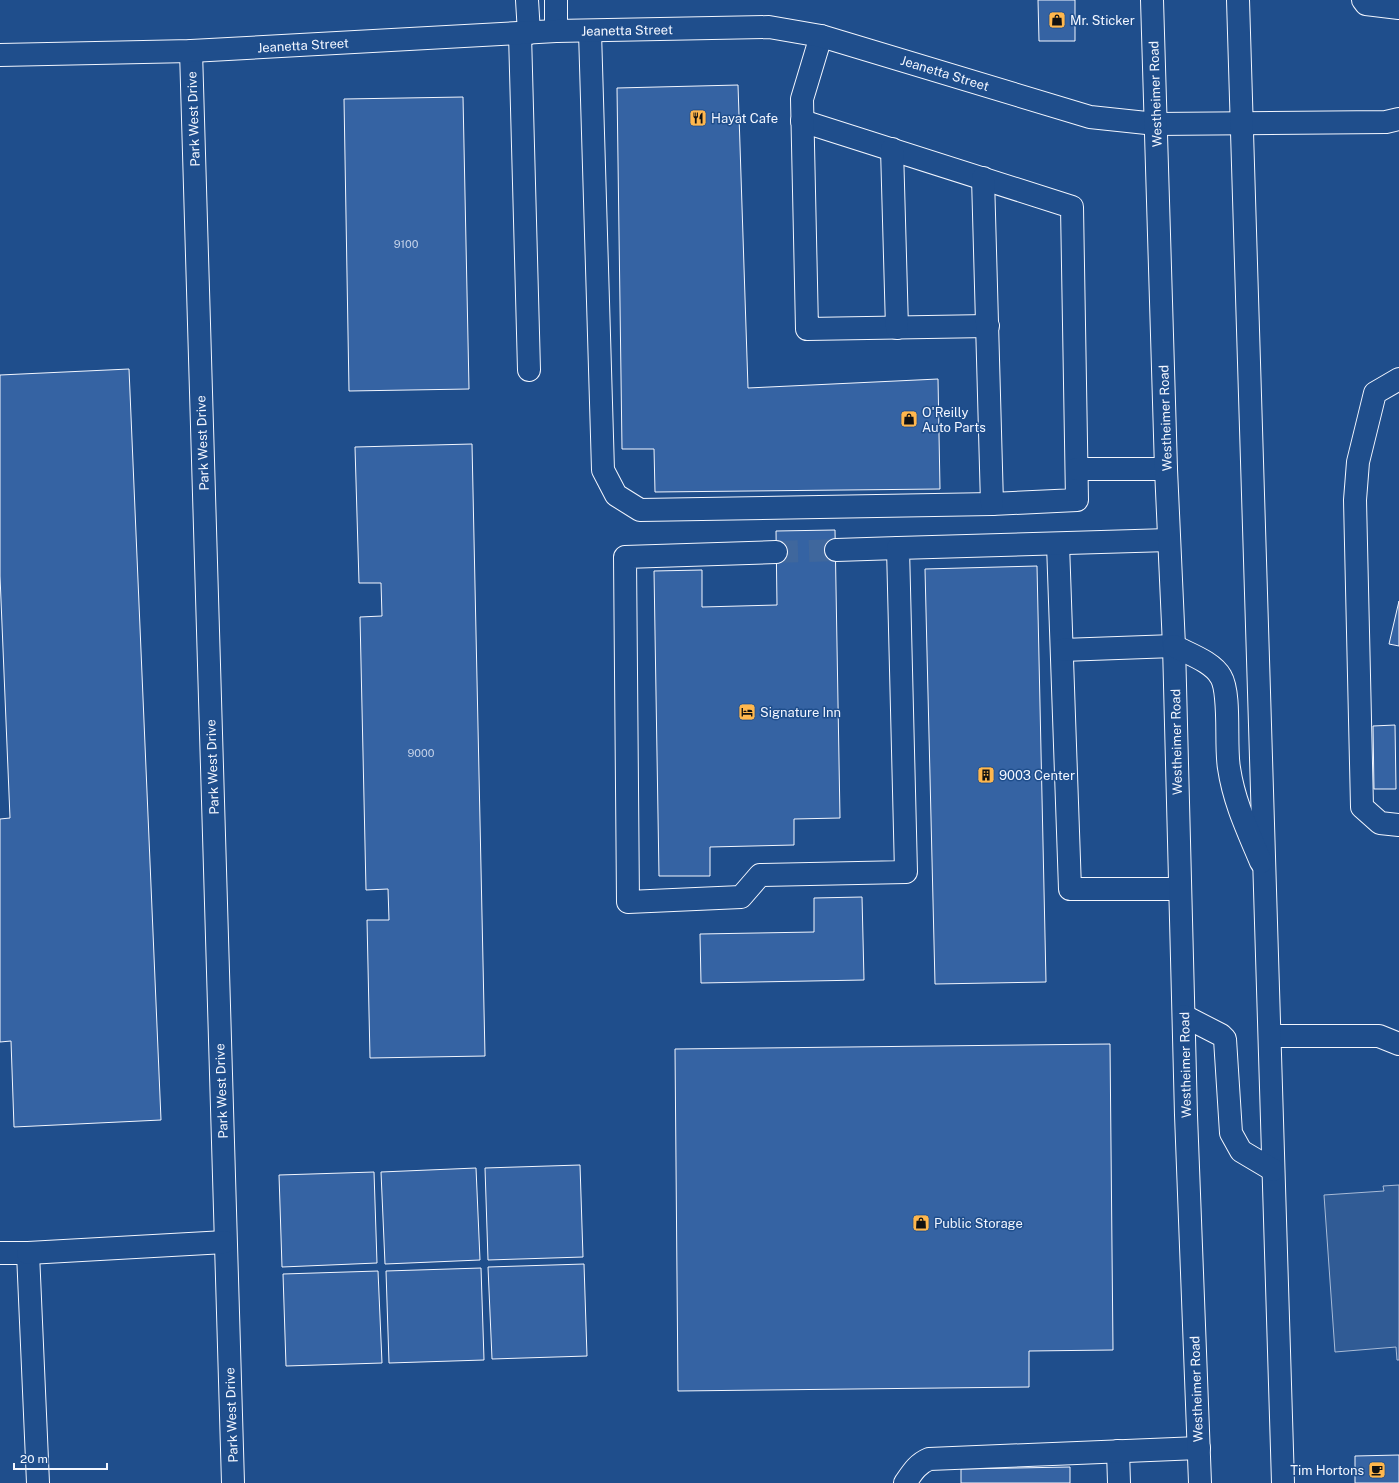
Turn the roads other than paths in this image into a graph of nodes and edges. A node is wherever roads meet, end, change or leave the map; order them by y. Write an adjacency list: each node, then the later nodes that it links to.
1 (527, 0): 9 (main road)
2 (556, 0): 7 (main road)
3 (1152, 0): 16 (main road, Westheimer Road)
4 (1238, 0): 15 (main road)
5 (1363, 0): 6 (main road)
6 (1399, 8)
7 (556, 31): 8 (main road, Jeanetta Street); 9 (main road, Jeanetta Street)
8 (590, 32): 10 (main road, Jeanetta Street); 25 (main road)
9 (524, 34): 11 (main road, Jeanetta Street); 21 (main road)
10 (821, 36): 14 (main road); 16 (main road, Jeanetta Street)
11 (191, 51): 12 (main road, Jeanetta Street); 40 (main road, Park West Drive)
12 (0, 55)
13 (1399, 119): 15 (main road, Jeanetta Street)
14 (802, 121): 17 (main road); 20 (main road)
15 (1241, 122): 16 (main road, Jeanetta Street); 34 (main road)
16 (1156, 124): 24 (main road, Westheimer Road)
17 (892, 150): 18 (main road); 20 (main road)
18 (984, 178): 19 (main road); 23 (main road)
19 (988, 326): 20 (main road); 25 (main road)
20 (897, 328)
21 (529, 370)
22 (1399, 379): 33 (main road)
23 (1076, 469): 24 (main road); 25 (main road)
24 (1166, 469): 26 (main road, Westheimer Road)
25 (992, 504)
26 (1169, 540): 27 (main road); 31 (main road, Westheimer Road)
27 (1058, 544): 28 (main road); 32 (main road)
28 (898, 548): 29 (main road); 30 (main road)
29 (836, 550)
30 (776, 552)
31 (1174, 646): 32 (main road); 34 (main road); 35 (main road, Westheimer Road)
32 (1062, 650): 35 (main road)
33 (1399, 825)
34 (1265, 871): 37 (main road)
35 (1180, 889): 36 (main road, Westheimer Road)
36 (1184, 1016): 39 (main road); 43 (main road, Westheimer Road)
37 (1270, 1036): 38 (main road); 39 (main road)
38 (1399, 1044)
39 (1274, 1170): 50 (main road)
40 (225, 1242): 41 (main road); 46 (main road, Park West Drive)
41 (28, 1252): 42 (main road); 45 (main road)
42 (0, 1253)
43 (1199, 1448): 44 (main road); 49 (main road, Westheimer Road)
44 (1118, 1451): 47 (main road); 48 (main road)
45 (38, 1483)
46 (233, 1483)
47 (905, 1483)
48 (1119, 1483)
49 (1200, 1483)
50 (1283, 1483)

